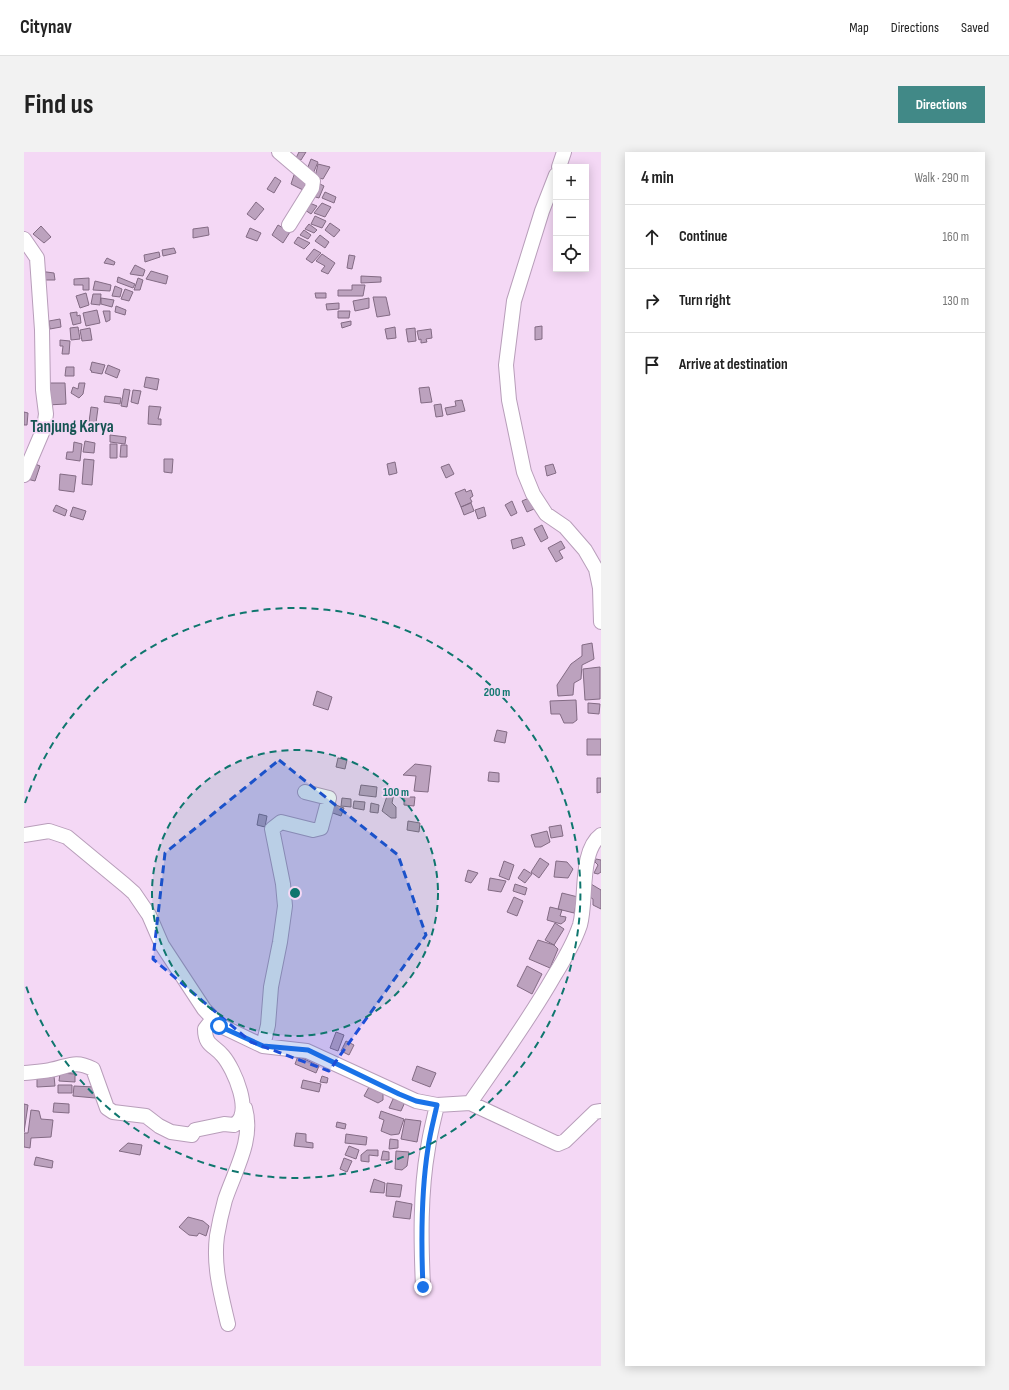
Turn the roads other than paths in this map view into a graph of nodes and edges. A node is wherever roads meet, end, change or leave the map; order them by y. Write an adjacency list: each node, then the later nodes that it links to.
1 (279, 152): 5 (street)
2 (564, 152): 3 (street)
3 (560, 164)
4 (553, 183): 8 (street)
5 (289, 225)
6 (24, 239): 7 (street)
7 (24, 475)
8 (601, 622)
9 (305, 792): 13 (street)
10 (24, 835): 12 (street)
11 (601, 835): 15 (street)
12 (212, 1020): 13 (street); 17 (street)
13 (263, 1046): 16 (street)
14 (24, 1073): 17 (street)
15 (470, 1102): 16 (street); 18 (street)
16 (437, 1105): 19 (street)
17 (244, 1106): 20 (street)
18 (601, 1112)
19 (423, 1287)
20 (228, 1324)

